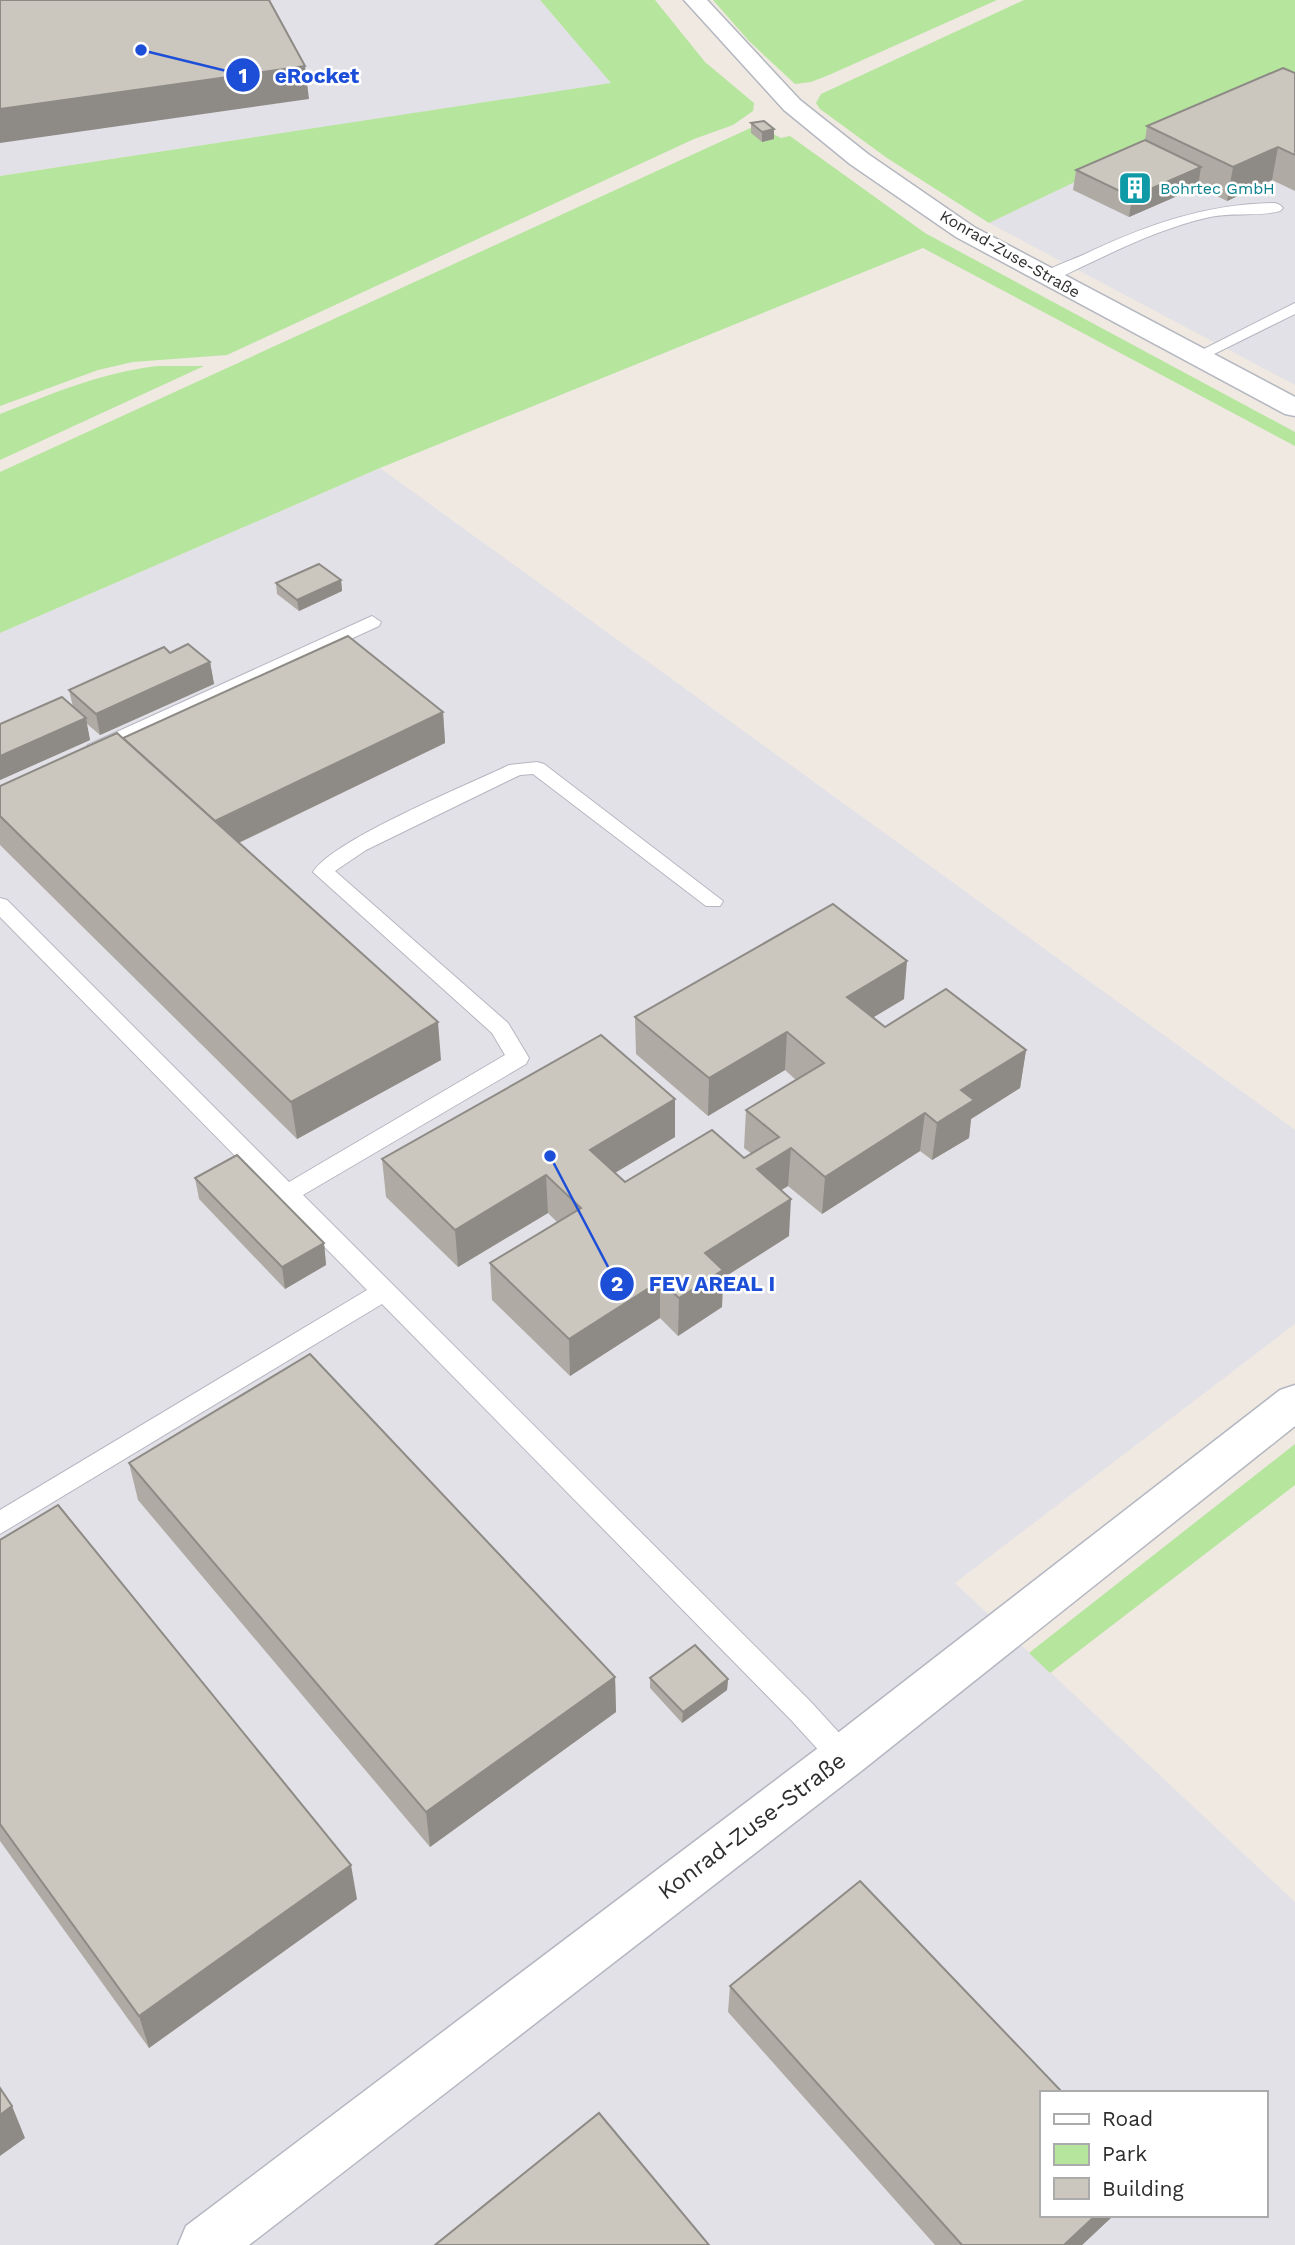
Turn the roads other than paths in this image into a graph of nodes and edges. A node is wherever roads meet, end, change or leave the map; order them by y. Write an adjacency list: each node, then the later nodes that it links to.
1 (695, 0): 3 (street, Konrad-Zuse-Straße)
2 (1275, 208): 3 (lane)
3 (1048, 277): 5 (street, Konrad-Zuse-Straße)
4 (1295, 307): 5 (lane)
5 (1198, 356): 6 (street, Konrad-Zuse-Straße)
6 (1295, 408)
7 (372, 622): 8 (lane)
8 (82, 755)
9 (713, 901): 11 (lane)
10 (0, 905): 11 (lane)
11 (286, 1194): 12 (lane)
12 (383, 1292): 14 (lane); 15 (lane)
13 (1295, 1402): 15 (street, Konrad-Zuse-Straße)
14 (0, 1523)
15 (843, 1757): 16 (street, Konrad-Zuse-Straße)
16 (205, 2245)

